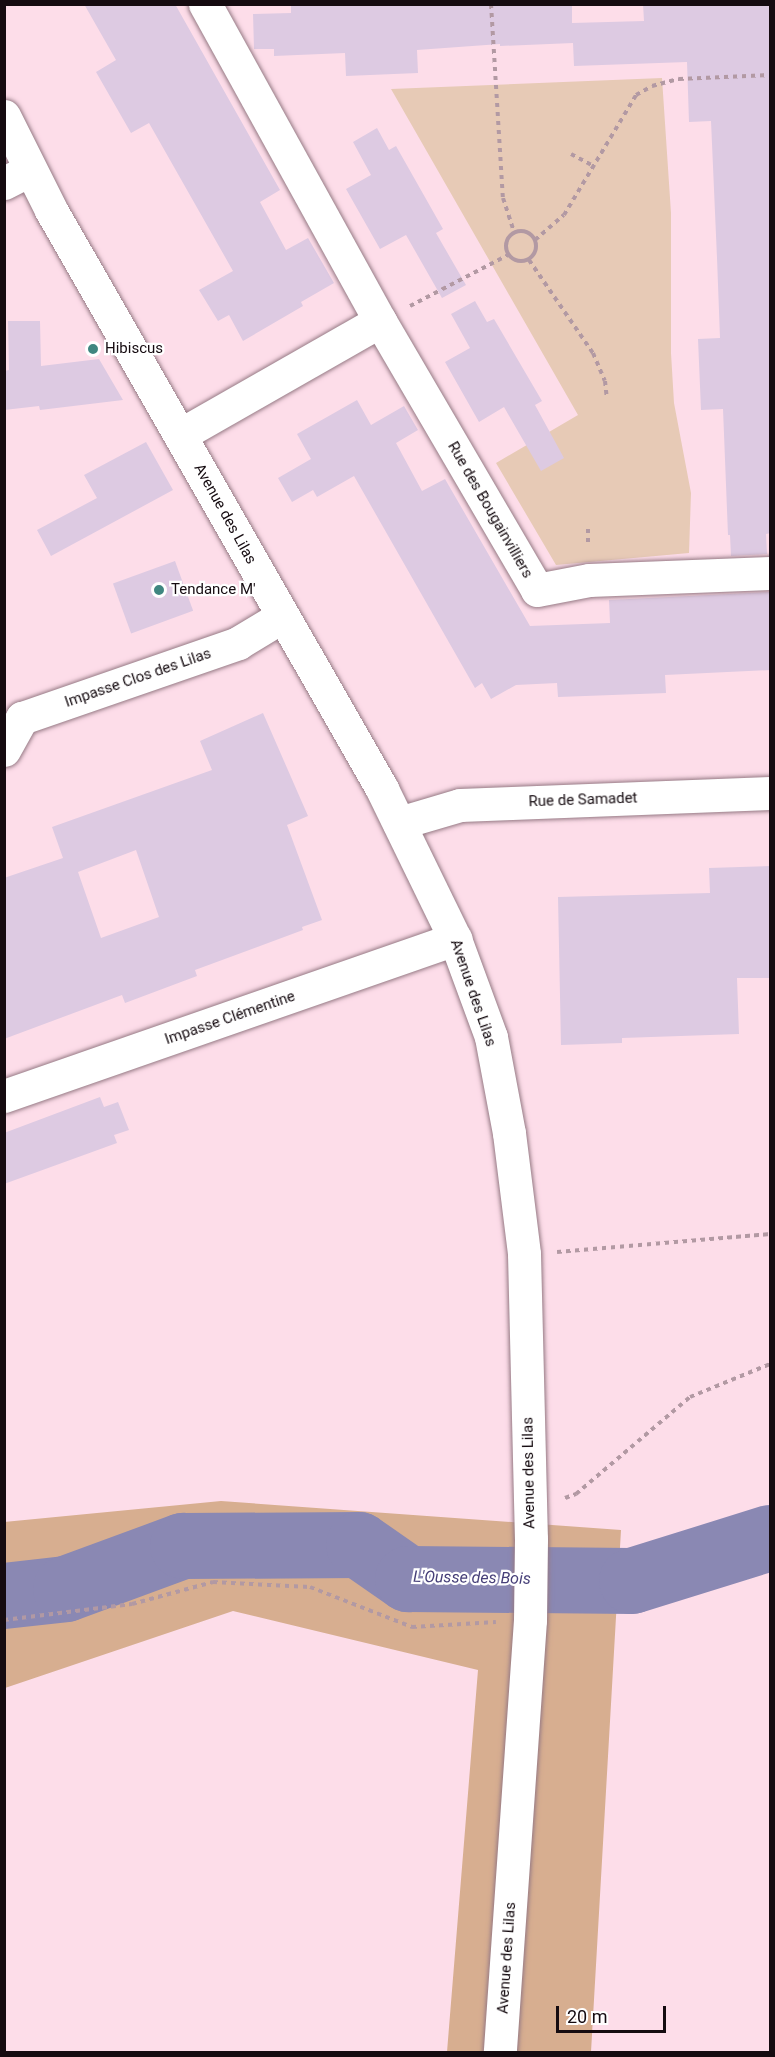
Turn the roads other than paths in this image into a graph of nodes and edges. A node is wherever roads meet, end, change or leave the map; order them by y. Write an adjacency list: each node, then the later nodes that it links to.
1 (205, 4): 4 (street, Rue des Bougainvilliers)
2 (4, 116): 3 (street, Avenue des Lilas)
3 (17, 176): 5 (street, Avenue des Lilas)
4 (380, 321): 5 (street); 6 (street, Rue des Bougainvilliers)
5 (180, 435): 7 (street, Avenue des Lilas)
6 (771, 573)
7 (283, 615): 8 (street, Impasse Clos des Lilas); 10 (street, Avenue des Lilas)
8 (4, 750)
9 (771, 793): 10 (street, Rue de Samadet)
10 (399, 823): 11 (street, Avenue des Lilas)
11 (455, 939): 12 (street, Impasse Clémentine); 13 (street, Avenue des Lilas)
12 (4, 1096)
13 (500, 2052)

